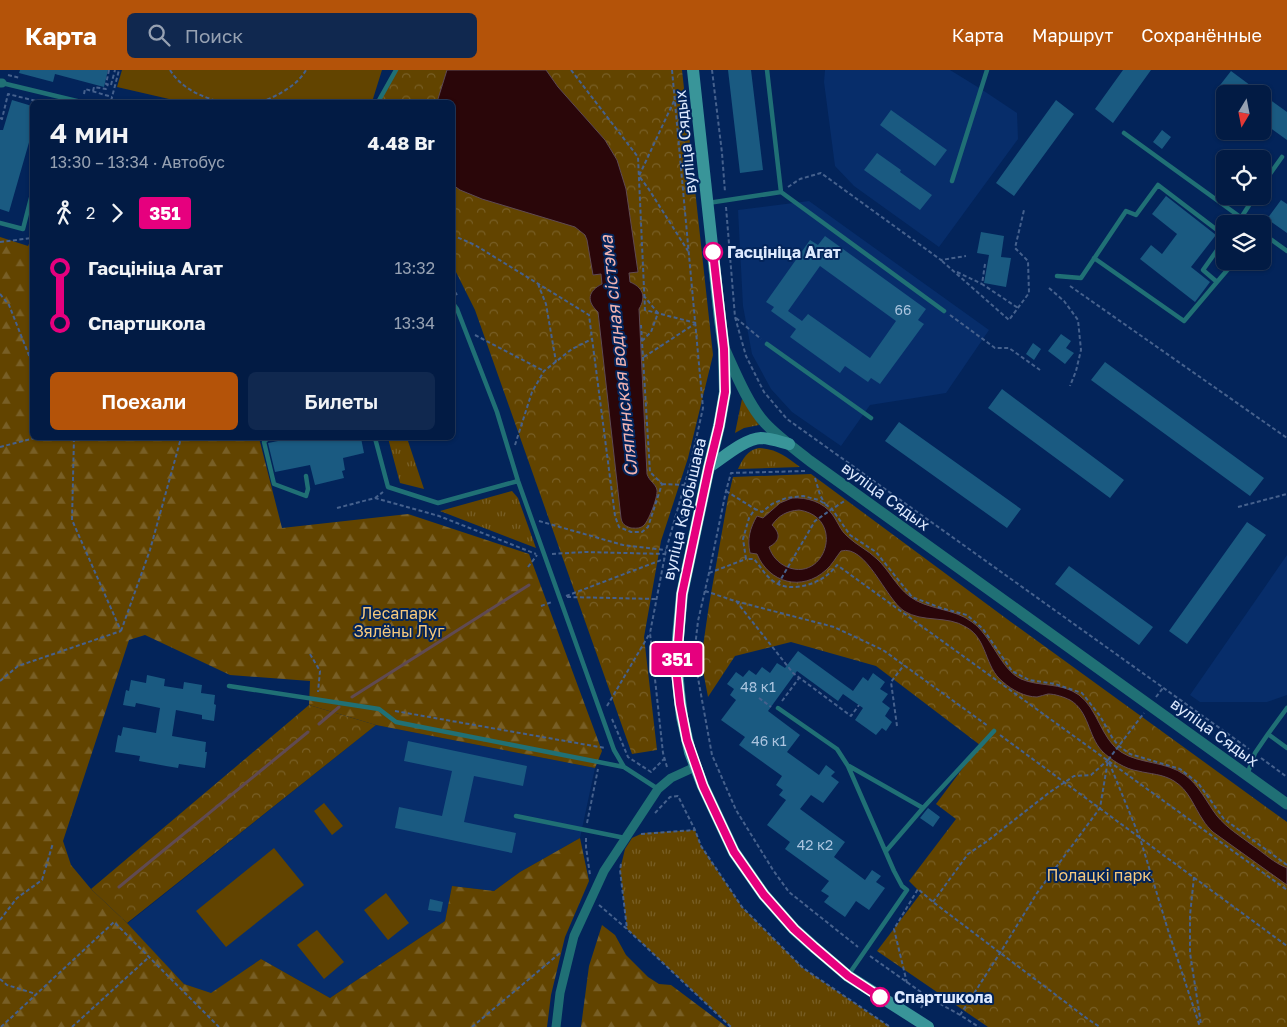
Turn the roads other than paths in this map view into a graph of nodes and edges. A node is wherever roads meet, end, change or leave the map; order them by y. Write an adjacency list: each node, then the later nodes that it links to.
1 (396, 70): 9 (lane)
2 (694, 70): 16 (main road, вуліца Сядых)
3 (768, 70): 14 (lane)
4 (987, 70): 13 (lane)
5 (2, 80): 6 (lane)
6 (59, 97): 7 (lane); 8 (lane)
7 (58, 100)
8 (72, 100)
9 (379, 100)
10 (1124, 133): 17 (lane)
11 (1282, 156): 12 (lane)
12 (1271, 172)
13 (952, 181)
14 (781, 192): 16 (lane); 28 (lane)
15 (30, 202): 18 (lane)
16 (708, 203): 30 (main road, вуліца Сядых)
17 (1238, 215)
18 (0, 223)
19 (1216, 231): 23 (lane)
20 (1271, 239): 21 (lane)
21 (1287, 250)
22 (1216, 251): 26 (lane)
23 (1094, 258): 25 (lane); 26 (lane)
24 (1228, 270): 26 (lane)
25 (1057, 276)
26 (1218, 282)
27 (455, 309): 37 (lane)
28 (944, 311)
29 (767, 344): 31 (lane)
30 (724, 349): 34 (street, вуліца Сядых); 35 (main road, вуліца Карбышава)
31 (871, 418)
32 (266, 440): 36 (lane)
33 (376, 440): 37 (lane)
34 (789, 444): 35 (main road); 47 (street, вуліца Сядых)
35 (709, 467): 45 (main road, вуліца Карбышава)
36 (306, 476)
37 (518, 481): 46 (lane)
38 (229, 686): 46 (lane)
39 (778, 708): 44 (lane)
40 (1287, 708): 42 (lane)
41 (994, 731): 50 (lane)
42 (1268, 734): 43 (lane); 47 (lane)
43 (1287, 748)
44 (848, 766): 50 (lane); 53 (lane)
45 (695, 767): 48 (street); 54 (main road, вуліца Карбышава)
46 (624, 768): 48 (lane)
47 (1247, 775): 49 (street, вуліца Сядых)
48 (658, 789): 52 (street)
49 (1287, 804)
50 (923, 808): 53 (lane)
51 (516, 816): 52 (lane)
52 (625, 838): 55 (street)
53 (886, 851): 54 (lane)
54 (848, 976): 56 (main road, вуліца Карбышава)
55 (556, 1027)
56 (928, 1027)

